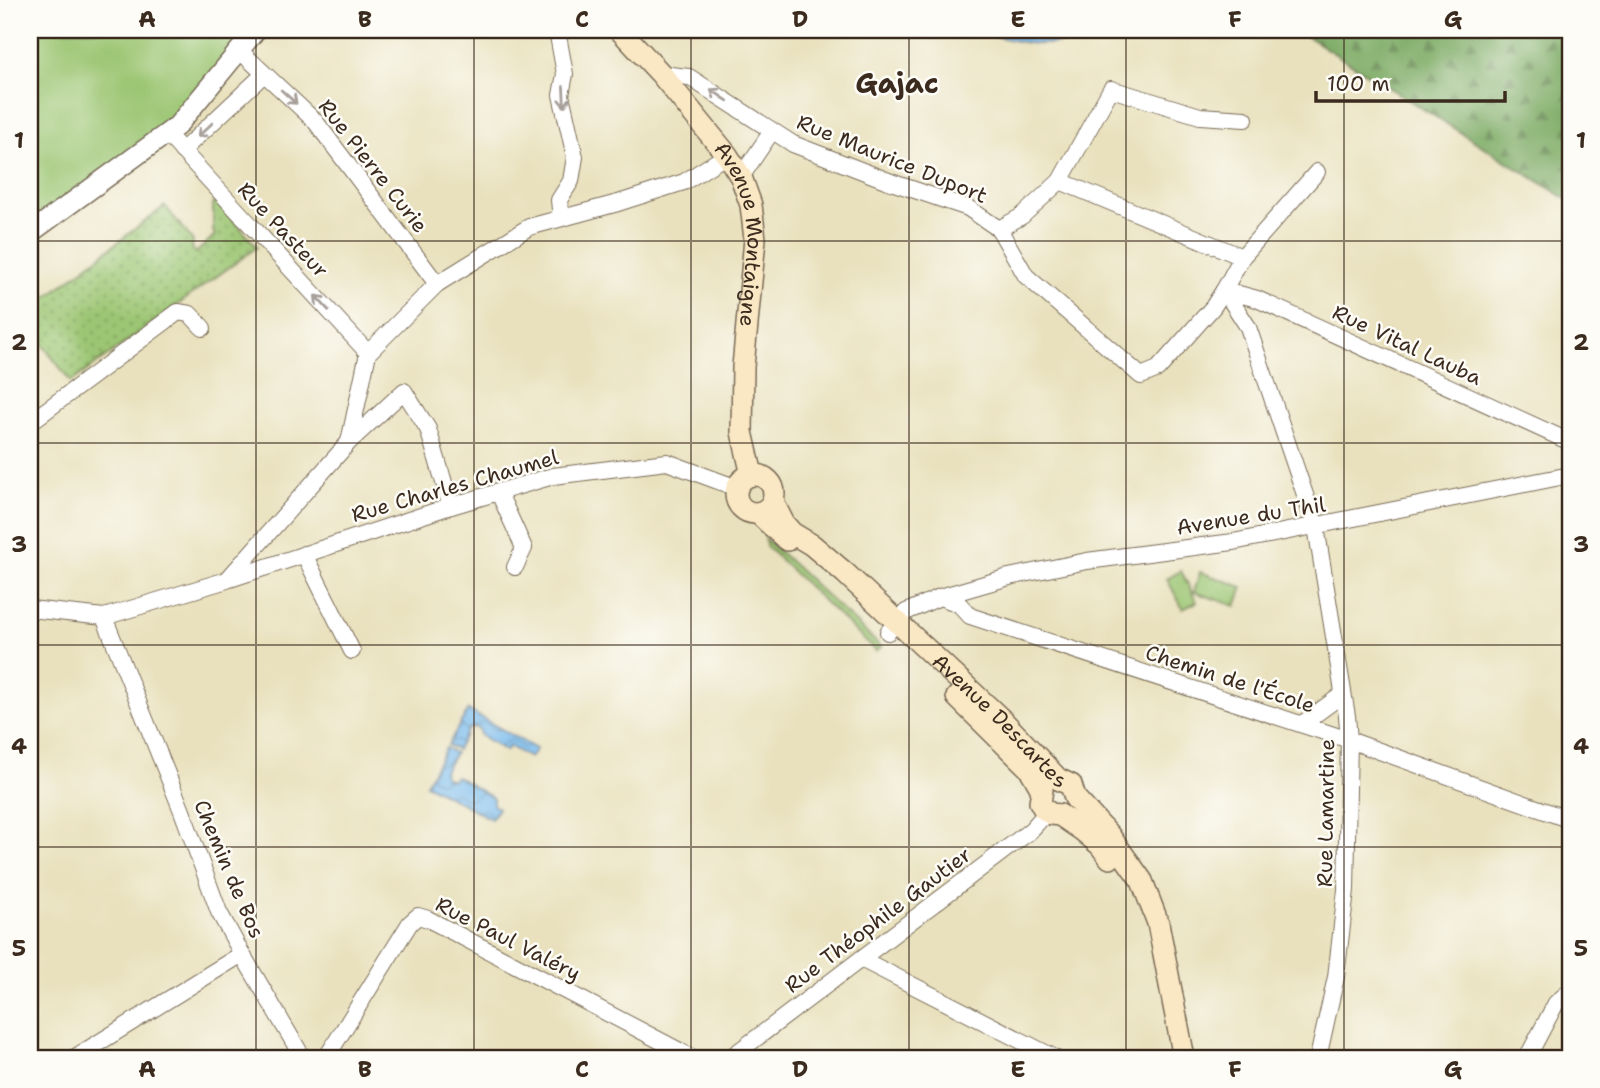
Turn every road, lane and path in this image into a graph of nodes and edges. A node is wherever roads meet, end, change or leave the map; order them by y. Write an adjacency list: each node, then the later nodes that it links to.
1 (256, 30): 4 (street)
2 (557, 30): 15 (street, one-way to 15)
3 (620, 30): 6 (main road, Avenue Montaigne)
4 (239, 50): 5 (street, Rue Pierre Curie); 9 (street)
5 (264, 74): 10 (street, one-way to 10); 19 (street, Rue Pierre Curie, one-way to 19)
6 (661, 74): 8 (street, Rue Maurice Duport, one-way to 6); 11 (main road, Avenue Montaigne)
7 (1245, 119): 14 (street)
8 (772, 131): 13 (street); 16 (street, Rue Maurice Duport)
9 (167, 134): 10 (street, Rue Pasteur); 17 (street)
10 (182, 151): 22 (street, Rue Pasteur, one-way to 10)
11 (727, 155): 13 (main road, Avenue Montaigne); 15 (street)
12 (1317, 172): 18 (street)
13 (741, 177): 27 (main road, Avenue Montaigne)
14 (1060, 181): 16 (street); 18 (street)
15 (561, 218): 19 (street)
16 (999, 229): 20 (street, Rue Maurice Duport)
17 (30, 233)
18 (1242, 257): 20 (street)
19 (437, 284): 22 (street)
20 (1224, 290): 25 (street, Rue Vital Lauba); 31 (street)
21 (203, 328): 23 (street)
22 (368, 353): 24 (street)
23 (30, 410)
24 (349, 442): 29 (street); 34 (street)
25 (1570, 443)
26 (1570, 475): 31 (street, Avenue du Thil)
27 (744, 481): 28 (street, Rue Charles Chaumel); 30 (main road); 30 (main road)
28 (498, 491): 29 (street, Rue Charles Chaumel); 33 (street)
29 (451, 506): 32 (street, Rue Charles Chaumel)
30 (765, 508): 38 (main road, Avenue Descartes)
31 (1316, 527): 35 (street, Avenue du Thil); 40 (street, Rue Lamartine)
32 (304, 554): 34 (street, Rue Charles Chaumel); 39 (street)
33 (515, 567)
34 (227, 580): 37 (street, Rue Charles Chaumel)
35 (940, 597): 38 (street); 41 (street, Chemin de l'École)
36 (30, 609): 37 (street)
37 (104, 617): 47 (street, Chemin de Bos)
38 (892, 626): 43 (main road, Avenue Descartes)
39 (352, 650)
40 (1343, 694): 41 (street); 42 (street, Rue Lamartine)
41 (1302, 724): 42 (street, Chemin de l'École)
42 (1349, 740): 46 (street, Chemin de l'École); 58 (street, Rue Lamartine)
43 (1050, 785): 44 (main road, Avenue Descartes); 45 (main road, Avenue Descartes)
44 (1075, 798): 45 (main road); 57 (main road, Avenue Descartes)
45 (1054, 813): 48 (street, Rue Théophile Gautier); 56 (main road, Avenue Descartes)
46 (1570, 820)
47 (242, 954): 50 (street, Chemin de Bos); 51 (street)
48 (861, 959): 54 (street, Rue Théophile Gautier); 55 (street)
49 (1570, 991): 59 (street)
50 (74, 1058)
51 (303, 1058)
52 (326, 1058): 53 (street, Rue Paul Valéry)
53 (692, 1058)
54 (730, 1058)
55 (1055, 1058)
56 (1170, 1058)
57 (1184, 1058)
58 (1318, 1058)
59 (1527, 1058)

